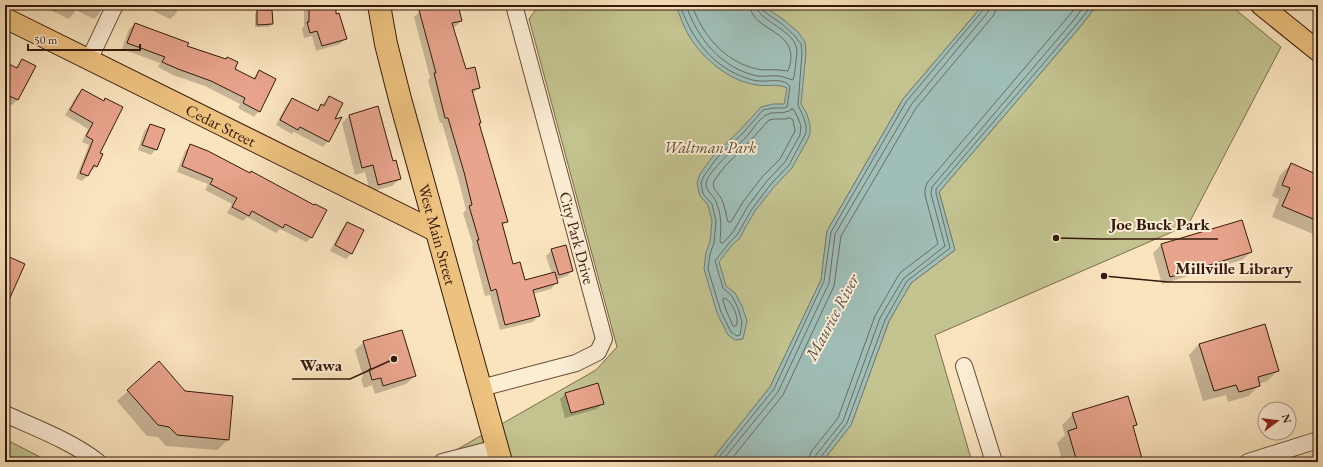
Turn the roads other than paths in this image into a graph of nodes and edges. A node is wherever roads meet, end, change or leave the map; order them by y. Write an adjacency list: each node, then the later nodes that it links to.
1 (115, 5): 8 (street)
2 (379, 5): 9 (highway, West Main Street)
3 (527, 5): 5 (street)
4 (1261, 5): 7 (main road)
5 (516, 11): 11 (street, City Park Drive)
6 (5, 18): 8 (main road, Cedar Street)
7 (1318, 51)
8 (89, 60): 9 (main road, Cedar Street)
9 (437, 232): 11 (highway, West Main Street)
10 (964, 366): 18 (street)
11 (481, 388): 14 (highway, West Main Street)
12 (5, 414): 16 (street)
13 (1318, 440): 15 (street)
14 (499, 455): 17 (street)
15 (1284, 456): 19 (street)
16 (98, 462)
17 (442, 462)
18 (994, 462)
19 (1248, 462)

